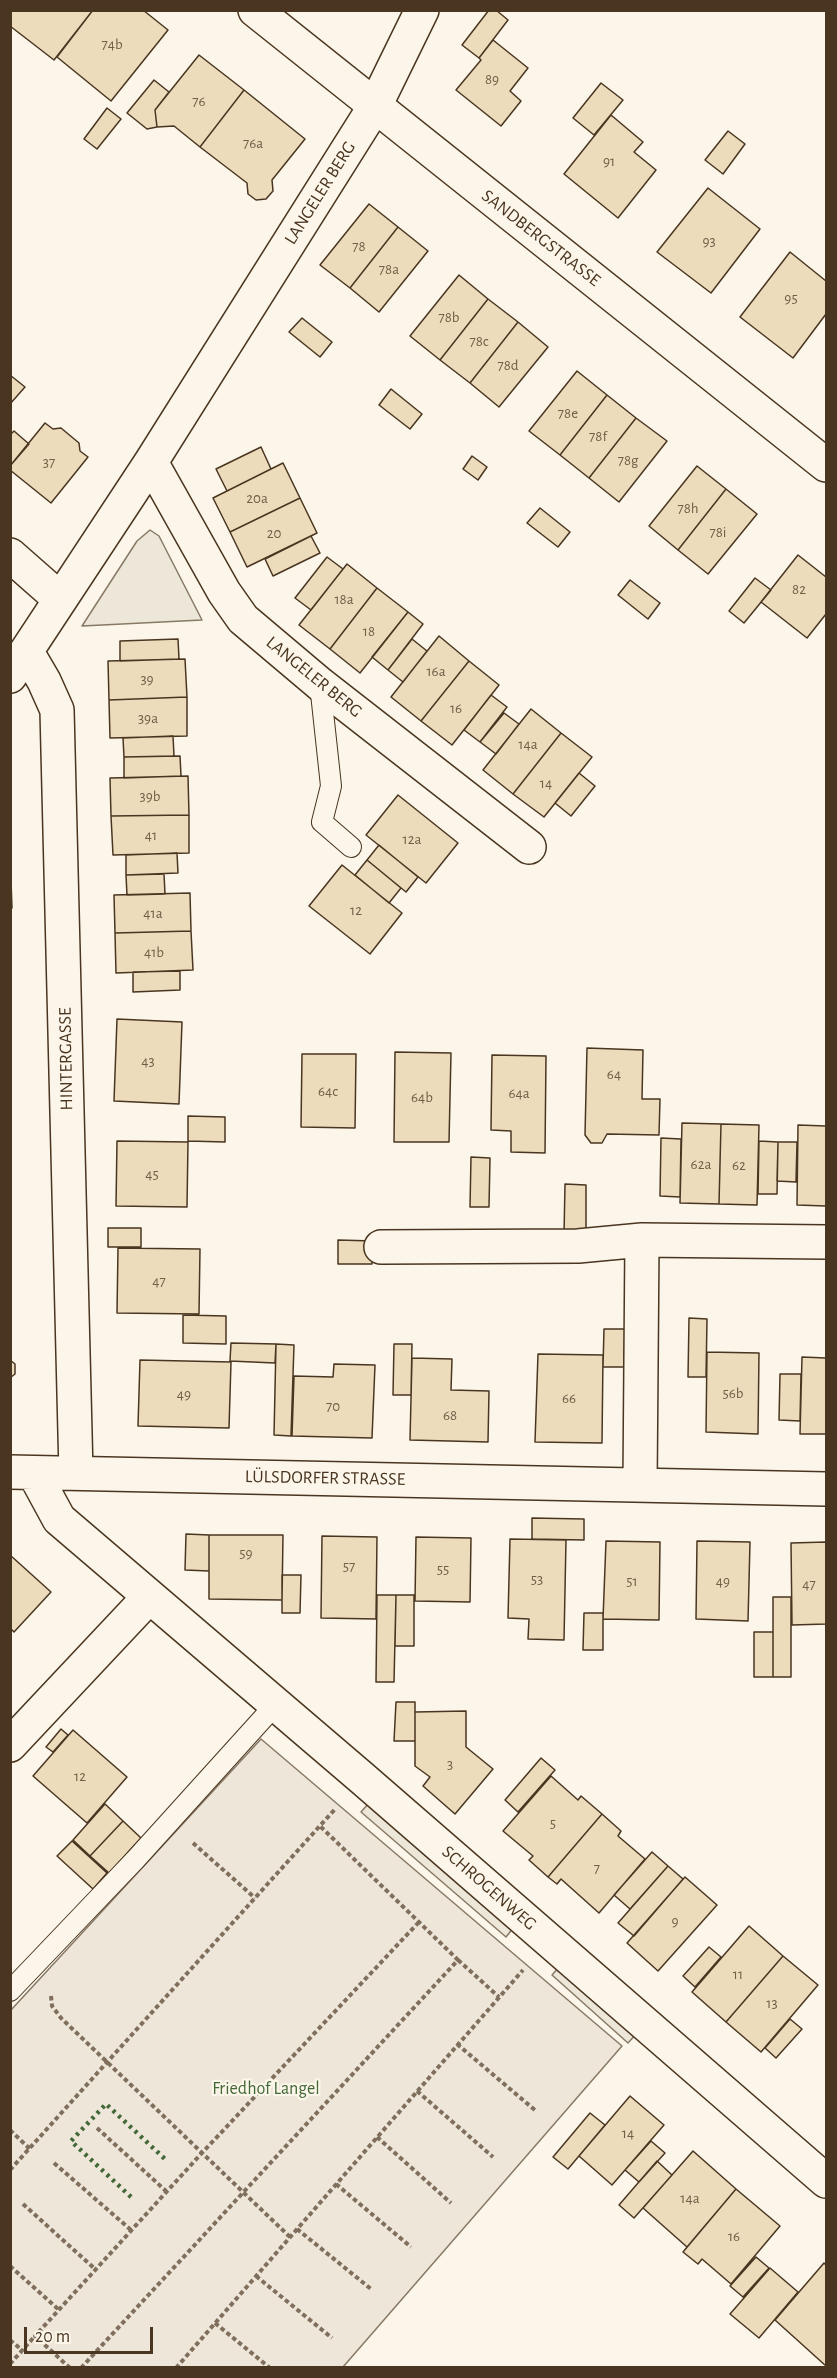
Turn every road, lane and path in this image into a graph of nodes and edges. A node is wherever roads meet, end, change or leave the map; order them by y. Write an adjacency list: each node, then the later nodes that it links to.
1 (255, 10): 3 (street, SANDBERGSTRASSE)
2 (422, 10): 3 (street, LANGELER BERG)
3 (375, 106): 4 (street, LANGELER BERG); 5 (street, SANDBERGSTRASSE)
4 (151, 462): 7 (street, LANGELER BERG); 9 (street, LANGELER BERG)
5 (826, 465)
6 (10, 555): 7 (street)
7 (60, 599): 8 (street, LANGELER BERG)
8 (19, 664): 16 (street, HINTERGASSE)
9 (320, 684): 10 (lane); 11 (street, LANGELER BERG)
10 (351, 847)
11 (529, 847)
12 (642, 1240): 13 (street); 14 (street); 17 (street)
13 (826, 1242)
14 (381, 1247)
15 (22, 1473): 16 (street, LÜLSDORFER STRASSE); 19 (street, SCHROGENWEG)
16 (76, 1473): 17 (street, LÜLSDORFER STRASSE)
17 (640, 1485): 18 (street, LÜLSDORFER STRASSE)
18 (826, 1489)
19 (149, 1597): 20 (street, SCHROGENWEG); 21 (street)
20 (276, 1704): 22 (street, SCHROGENWEG); 30 (lane)
21 (10, 1745)
22 (362, 1778): 23 (path); 27 (street, SCHROGENWEG)
23 (320, 1826): 25 (path); 26 (path)
24 (190, 1840): 25 (path)
25 (255, 1898): 33 (path)
26 (418, 1923): 28 (path); 40 (path)
27 (549, 1940): 31 (path); 44 (street, SCHROGENWEG)
28 (458, 1960): 31 (path); 47 (path)
29 (54, 1989): 33 (path)
30 (10, 1991)
31 (499, 1997): 32 (path)
32 (457, 2044): 34 (path); 35 (path)
33 (107, 2063): 39 (path); 40 (path)
34 (417, 2091): 38 (path); 41 (path)
35 (536, 2111)
36 (97, 2128): 46 (path)
37 (10, 2130): 39 (path)
38 (376, 2137): 45 (path); 48 (path)
39 (30, 2148): 43 (path)
40 (201, 2154): 46 (path); 47 (path)
41 (493, 2157)
42 (54, 2163): 51 (path)
43 (10, 2170)
44 (826, 2181)
45 (336, 2184): 50 (path); 53 (path)
46 (166, 2191): 51 (path)
47 (241, 2192): 52 (path); 66 (path)
48 (452, 2203)
49 (22, 2204): 55 (path)
50 (297, 2229): 52 (path); 57 (path)
51 (131, 2230): 55 (path)
52 (290, 2237): 56 (path)
53 (411, 2247)
54 (10, 2266): 58 (path)
55 (94, 2269): 58 (path)
56 (256, 2276): 59 (path); 61 (path)
57 (371, 2289)
58 (58, 2309): 60 (path)
59 (215, 2323): 67 (path); 68 (path)
60 (35, 2336): 63 (path); 65 (path)
61 (333, 2338)
62 (10, 2340): 63 (path)
63 (22, 2351): 64 (path)
64 (10, 2364)
65 (70, 2367)
66 (81, 2367)
67 (176, 2367)
68 (270, 2367)

